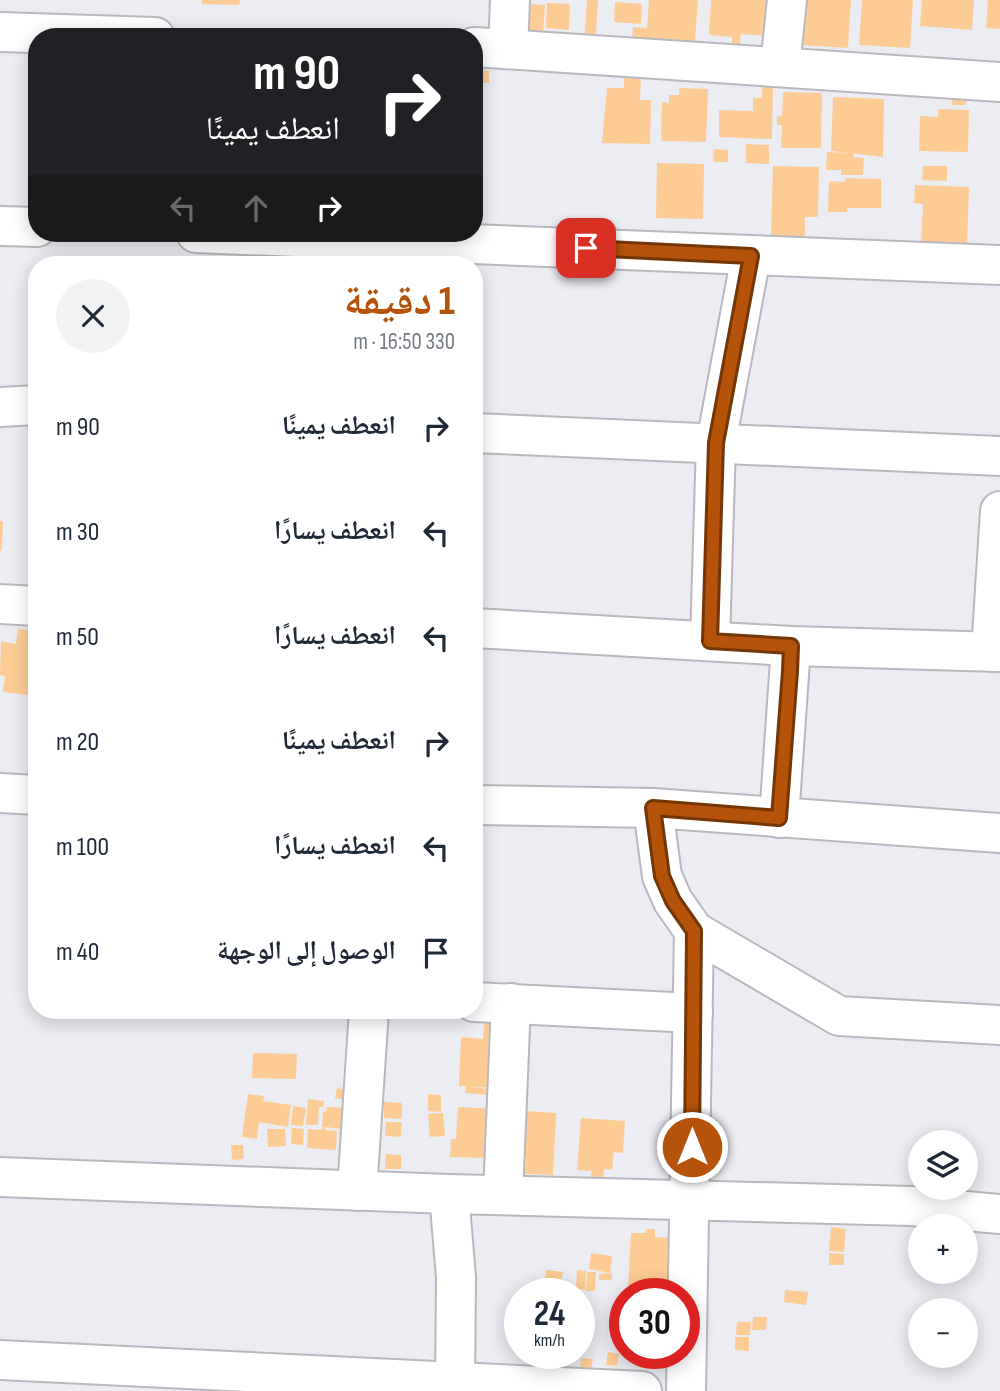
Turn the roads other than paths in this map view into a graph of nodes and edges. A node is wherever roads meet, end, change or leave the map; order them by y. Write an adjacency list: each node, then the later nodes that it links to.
1 (510, 0): 5 (street)
2 (787, 0): 6 (street)
3 (0, 32): 4 (street)
4 (28, 33)
5 (491, 48): 6 (street)
6 (780, 66): 7 (street)
7 (1000, 82)
8 (0, 226): 9 (street)
9 (28, 227)
10 (351, 242): 11 (street)
11 (420, 246): 12 (street)
12 (751, 256): 13 (street); 17 (street)
13 (1000, 265)
14 (28, 405): 15 (street)
15 (0, 407)
16 (483, 433): 17 (street)
17 (716, 443): 18 (street); 23 (street)
18 (1000, 456)
19 (1000, 512): 25 (street)
20 (0, 604): 21 (street)
21 (28, 606)
22 (483, 628): 23 (street)
23 (710, 641): 24 (street)
24 (791, 646): 25 (street); 30 (street)
25 (996, 652)
26 (0, 793): 27 (street)
27 (28, 795)
28 (483, 805): 29 (street)
29 (653, 808): 30 (street); 32 (street)
30 (779, 818): 31 (street)
31 (1000, 833)
32 (694, 931): 34 (street); 36 (street)
33 (493, 1003): 34 (street); 40 (street)
34 (693, 1013): 41 (street)
35 (368, 1019): 38 (street)
36 (1000, 1025)
37 (0, 1177): 38 (street)
38 (357, 1191): 39 (street)
39 (449, 1194): 40 (street); 44 (street)
40 (503, 1195): 41 (street)
41 (691, 1201): 42 (street); 46 (street)
42 (1000, 1214)
43 (0, 1360): 44 (street)
44 (455, 1387): 45 (street)
45 (642, 1391)
46 (685, 1391)

